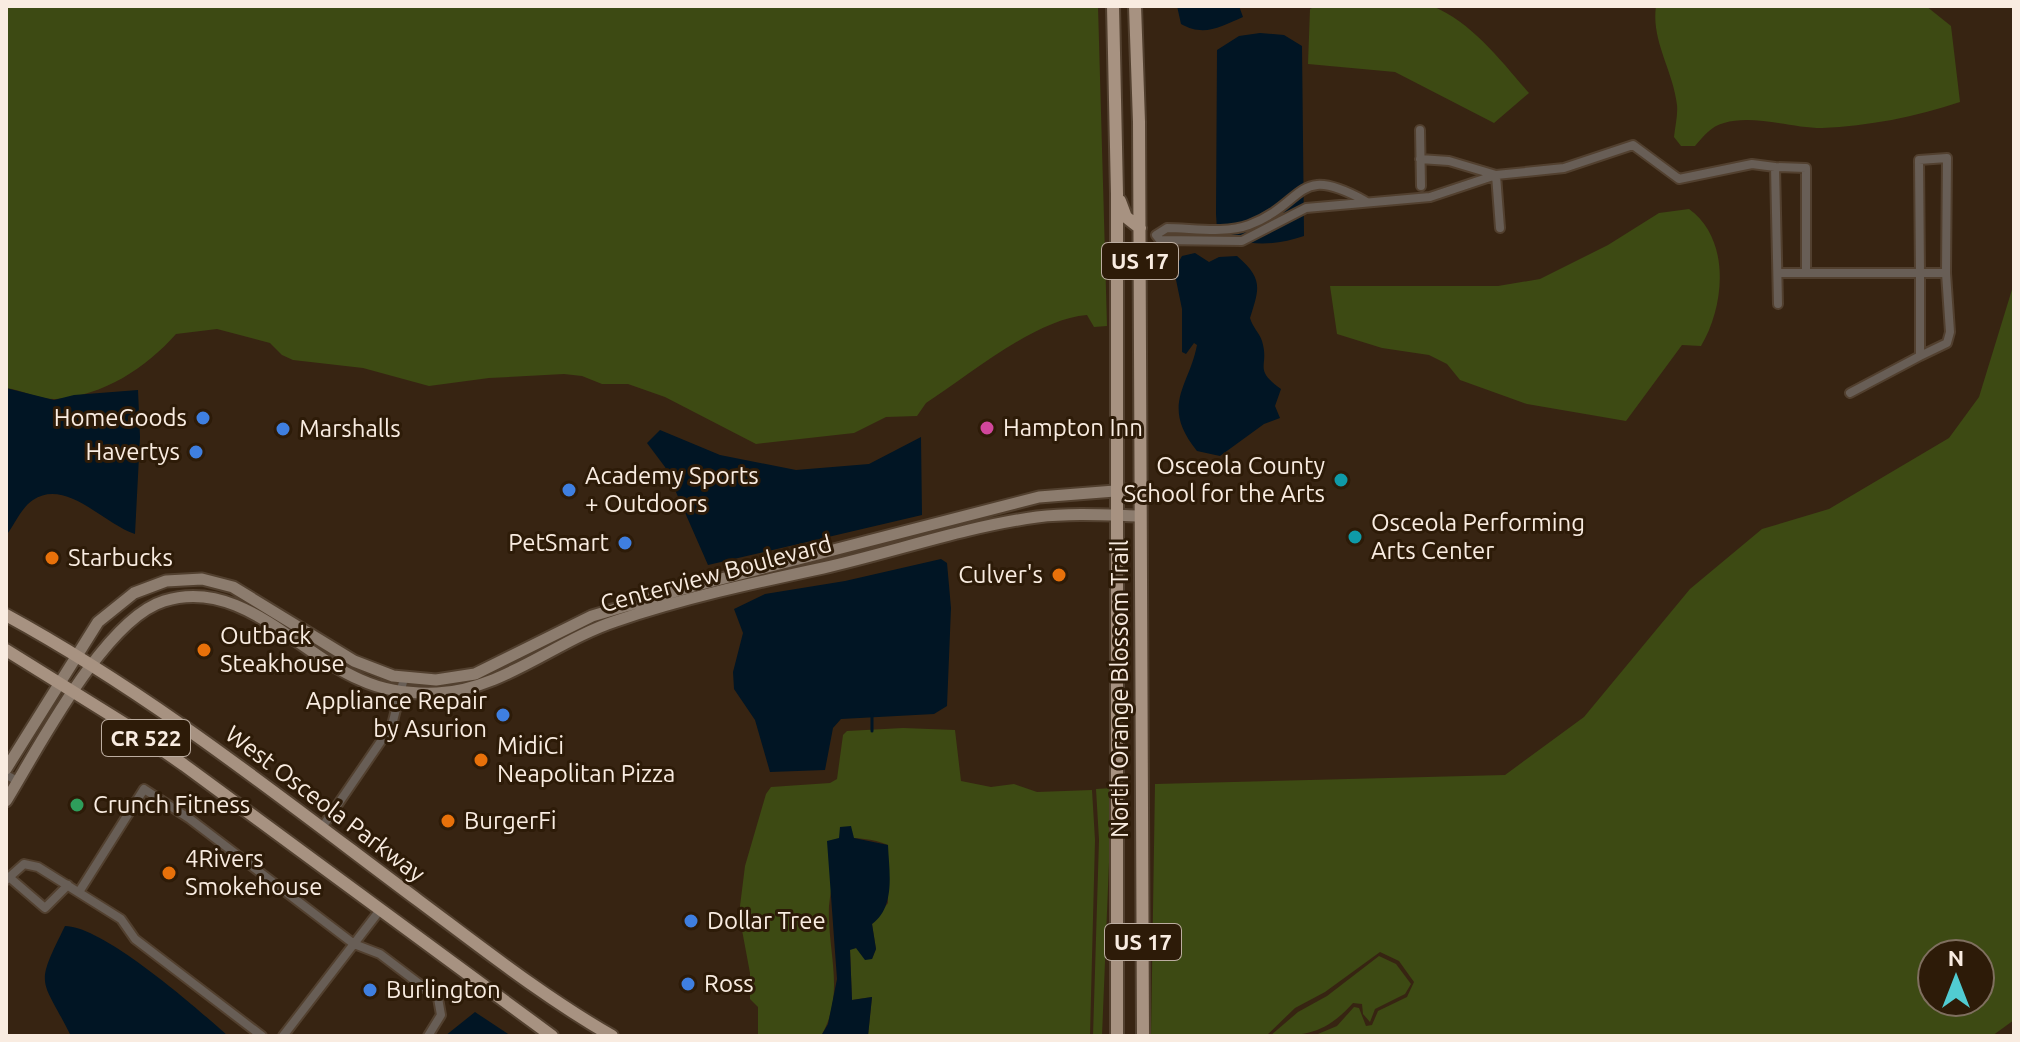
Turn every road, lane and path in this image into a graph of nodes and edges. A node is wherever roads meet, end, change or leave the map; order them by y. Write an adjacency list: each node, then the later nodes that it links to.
1 (1113, 6): 9 (main road, North Orange Blossom Trail / US 17)
2 (1135, 6): 14 (main road, North Orange Blossom Trail / US 17)
3 (1420, 130): 4 (street)
4 (1420, 159): 6 (street); 7 (street)
5 (1775, 167): 6 (street); 16 (street); 17 (street)
6 (1496, 175): 11 (street); 15 (street)
7 (1421, 186)
8 (1334, 187): 10 (street); 11 (street); 12 (street)
9 (1117, 194): 14 (main road); 24 (main road, North Orange Blossom Trail / US 17)
10 (1294, 197): 13 (street); 13 (street)
11 (1365, 201): 12 (street)
12 (1330, 207): 13 (street)
13 (1302, 210)
14 (1140, 228): 23 (main road, North Orange Blossom Trail / US 17)
15 (1500, 228)
16 (1778, 273): 17 (street); 20 (street)
17 (1806, 273): 18 (street)
18 (1920, 273): 19 (street); 19 (street); 21 (street)
19 (1946, 273): 21 (street)
20 (1778, 304)
21 (1920, 356): 22 (street)
22 (1850, 393)
23 (1140, 489): 24 (street, Centerview Boulevard); 26 (main road, North Orange Blossom Trail / US 17)
24 (1118, 492): 25 (main road, North Orange Blossom Trail / US 17); 27 (street, Centerview Boulevard)
25 (1118, 515): 26 (street, Centerview Boulevard); 28 (street, Centerview Boulevard); 55 (main road, North Orange Blossom Trail / US 17)
26 (1140, 516): 56 (main road, North Orange Blossom Trail / US 17)
27 (963, 518): 28 (street); 32 (street, Centerview Boulevard)
28 (966, 531): 32 (street, Centerview Boulevard)
29 (202, 579): 30 (street); 34 (street, Centerview Boulevard); 36 (street, Centerview Boulevard)
30 (200, 596): 35 (street, Centerview Boulevard); 39 (street, Centerview Boulevard)
31 (6, 615): 34 (main road, West Osceola Parkway / CR 522)
32 (595, 622): 36 (street, Centerview Boulevard); 39 (street, Centerview Boulevard)
33 (6, 650): 37 (main road, CR 522)
34 (76, 656): 35 (main road, West Osceola Parkway / CR 522); 37 (street, Centerview Boulevard)
35 (92, 666): 38 (street, Centerview Boulevard); 44 (main road, West Osceola Parkway / CR 522)
36 (404, 678): 39 (street)
37 (60, 682): 38 (main road, CR 522); 40 (street, Centerview Boulevard)
38 (75, 691): 42 (street, Centerview Boulevard); 48 (main road, CR 522)
39 (402, 692): 44 (street)
40 (6, 769)
41 (6, 775): 42 (street)
42 (18, 781): 43 (street, Centerview Boulevard)
43 (6, 801)
44 (321, 829): 54 (main road, West Osceola Parkway / CR 522)
45 (8, 879): 46 (street); 46 (street)
46 (68, 885): 47 (street)
47 (79, 892): 49 (street); 50 (street)
48 (380, 910): 49 (street); 53 (main road, CR 522)
49 (354, 944): 51 (street); 52 (street)
50 (262, 1036)
51 (283, 1036)
52 (428, 1036)
53 (552, 1036)
54 (612, 1036)
55 (1117, 1036)
56 (1143, 1036)

